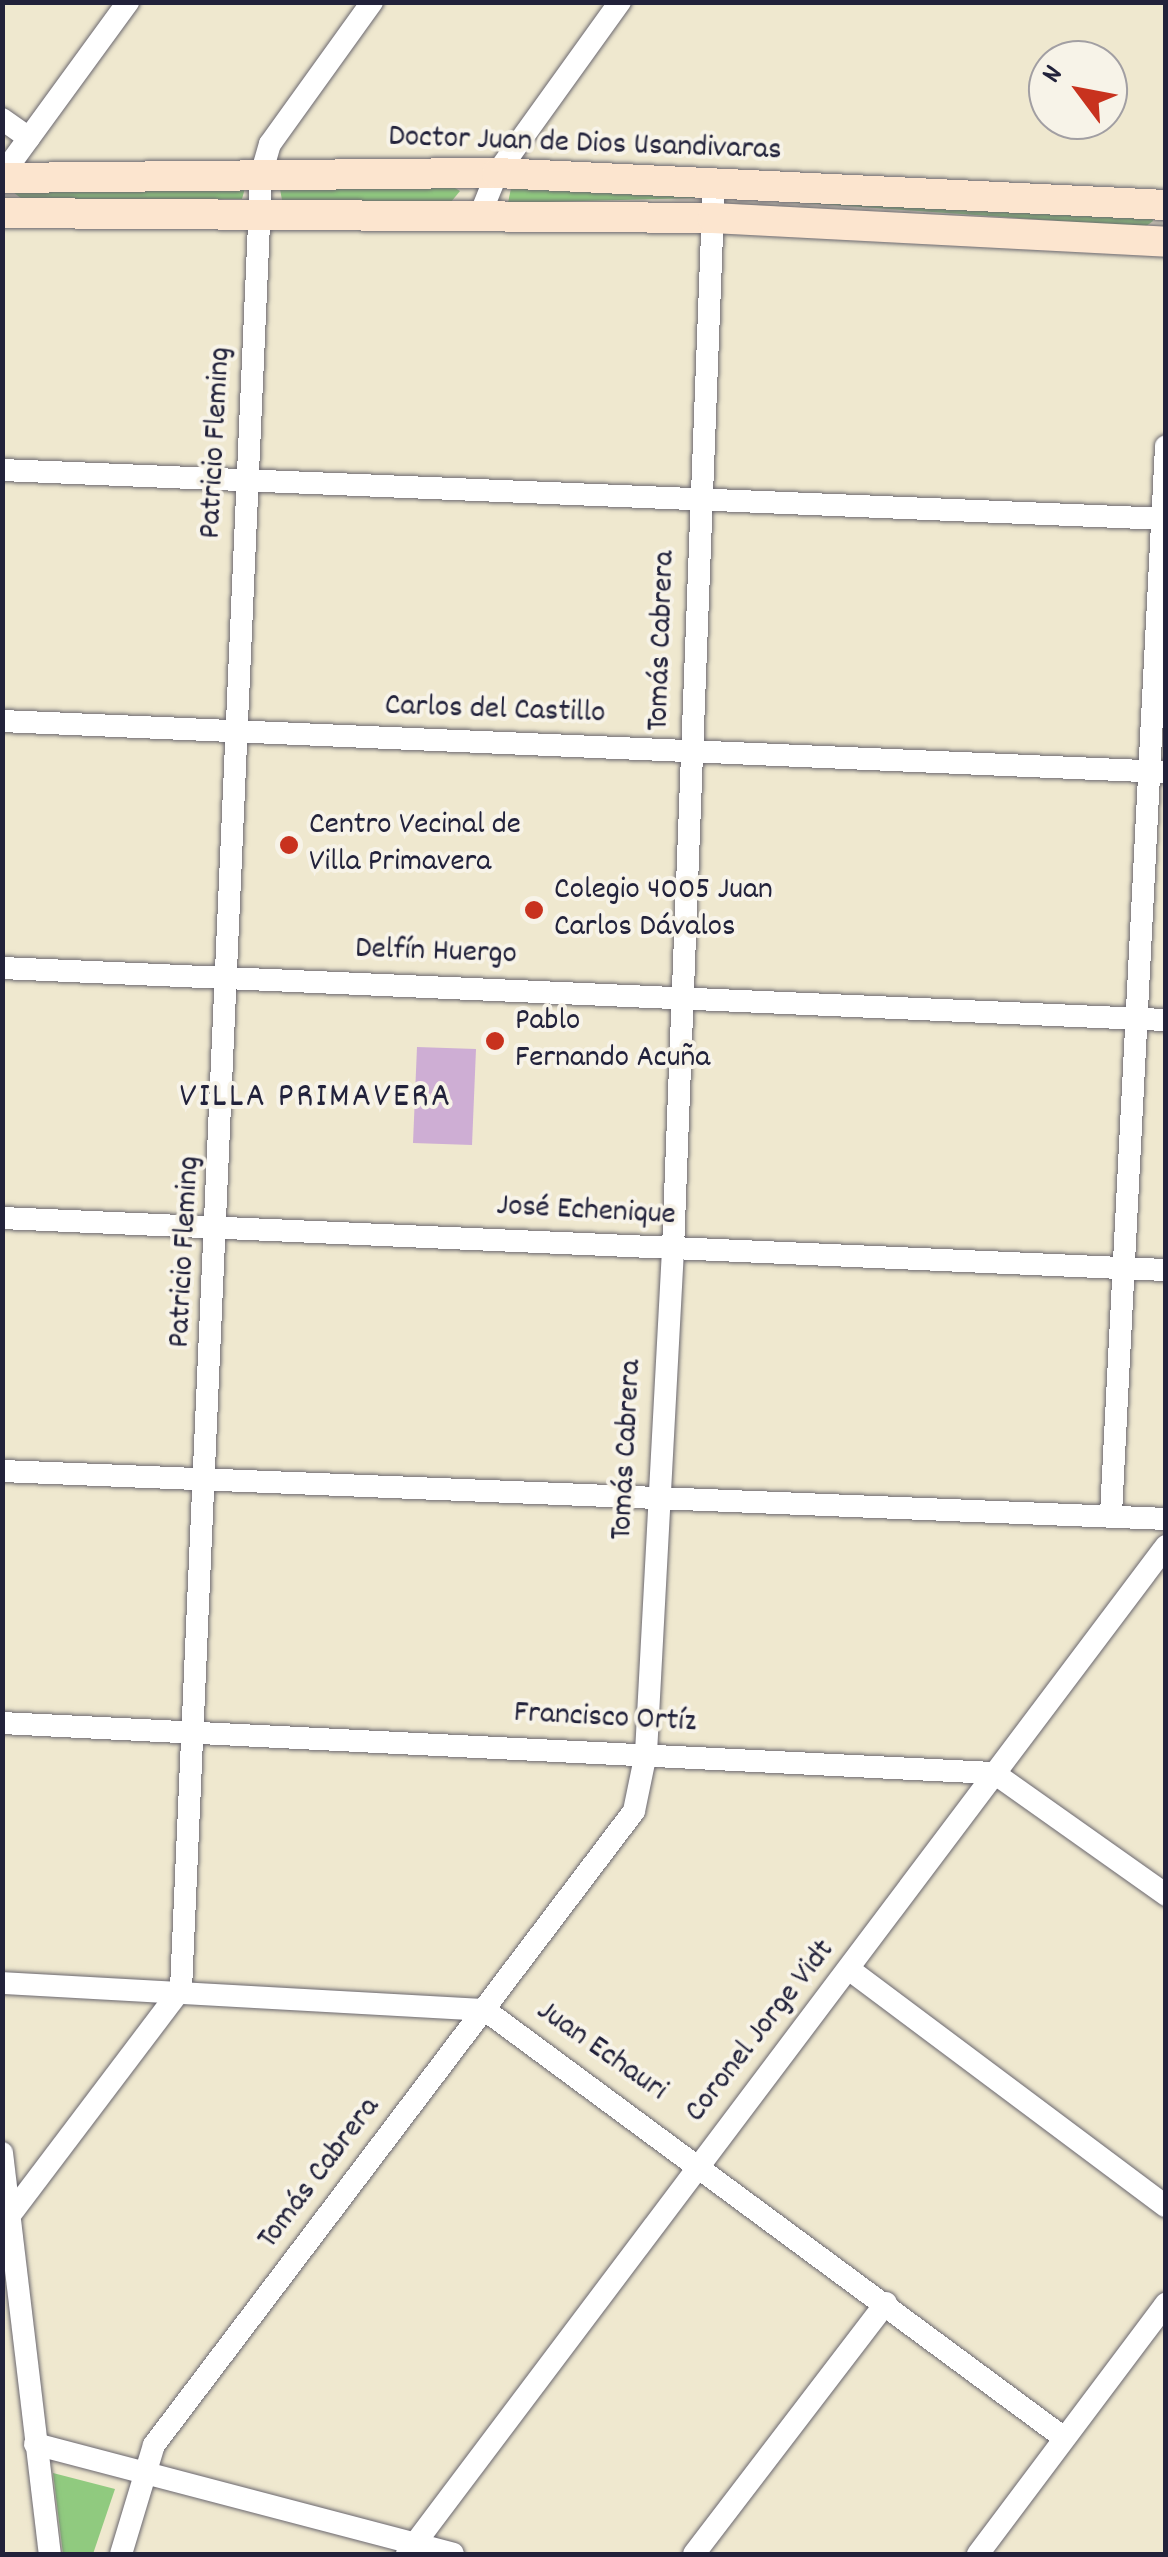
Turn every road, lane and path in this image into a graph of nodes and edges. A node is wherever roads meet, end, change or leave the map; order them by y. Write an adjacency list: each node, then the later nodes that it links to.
1 (128, 2): 5 (street)
2 (372, 2): 7 (street)
3 (620, 2): 6 (street)
4 (2, 119): 5 (street)
5 (29, 138): 8 (street)
6 (496, 173): 7 (main road, Doctor Juan de Dios Usandivaras); 9 (main road, Doctor Juan de Dios Usandivaras); 13 (street)
7 (262, 175): 8 (main road, Doctor Juan de Dios Usandivaras); 12 (street, Patricio Fleming)
8 (2, 176)
9 (714, 181): 10 (main road, Doctor Juan de Dios Usandivaras); 14 (street, Tomás Cabrera)
10 (1166, 205)
11 (2, 213): 12 (main road)
12 (261, 213): 13 (main road); 18 (street, Patricio Fleming)
13 (480, 216): 14 (main road)
14 (713, 218): 15 (main road); 19 (street, Tomás Cabrera)
15 (1166, 242)
16 (1166, 446): 20 (street)
17 (2, 470): 18 (street)
18 (247, 482): 19 (street); 22 (street, Patricio Fleming)
19 (700, 498): 20 (street); 23 (street, Tomás Cabrera)
20 (1164, 519): 24 (street)
21 (2, 720): 22 (street, Carlos del Castillo)
22 (240, 735): 23 (street, Carlos del Castillo); 26 (street, Patricio Fleming)
23 (691, 750): 24 (street, Carlos del Castillo); 27 (street, Tomás Cabrera)
24 (1158, 772): 28 (street)
25 (2, 968): 26 (street, Delfín Huergo)
26 (233, 978): 27 (street, Delfín Huergo); 31 (street, Patricio Fleming)
27 (682, 996): 28 (street, Delfín Huergo); 32 (street, Tomás Cabrera)
28 (1136, 1019): 29 (street, Delfín Huergo); 33 (street)
29 (1166, 1020)
30 (2, 1218): 31 (street, José Echenique)
31 (219, 1227): 32 (street, José Echenique); 36 (street, Patricio Fleming)
32 (672, 1249): 33 (street, José Echenique); 37 (street, Tomás Cabrera)
33 (1125, 1268): 34 (street, José Echenique); 38 (street)
34 (1166, 1270)
35 (2, 1472): 36 (street)
36 (208, 1476): 37 (street); 42 (street, Patricio Fleming)
37 (658, 1496): 38 (street); 43 (street, Tomás Cabrera)
38 (1111, 1514): 39 (street)
39 (1166, 1519)
40 (1166, 1546): 44 (street, Coronel Jorge Vidt)
41 (2, 1724): 42 (street, Francisco Ortíz)
42 (198, 1734): 43 (street, Francisco Ortíz); 48 (street, Patricio Fleming)
43 (646, 1753): 44 (street, Francisco Ortíz); 49 (street, Tomás Cabrera)
44 (994, 1773): 45 (street); 46 (street, Coronel Jorge Vidt)
45 (1166, 1895)
46 (850, 1970): 51 (street, Coronel Jorge Vidt); 52 (street)
47 (2, 1983): 48 (street, Juan Echauri)
48 (182, 1989): 49 (street, Juan Echauri); 53 (street)
49 (485, 2010): 51 (street, Juan Echauri); 58 (street, Tomás Cabrera)
50 (2, 2153): 53 (street)
51 (701, 2163): 54 (street, Juan Echauri); 59 (street, Coronel Jorge Vidt)
52 (1166, 2206)
53 (10, 2215): 57 (street)
54 (886, 2304): 56 (street, Juan Echauri); 63 (street)
55 (1166, 2304): 56 (street)
56 (1064, 2438): 64 (street)
57 (35, 2444): 58 (street); 60 (street)
58 (142, 2467): 59 (street); 61 (street, Tomás Cabrera)
59 (408, 2549): 62 (street)
60 (50, 2554)
61 (121, 2554)
62 (454, 2554)
63 (694, 2554)
64 (978, 2554)

